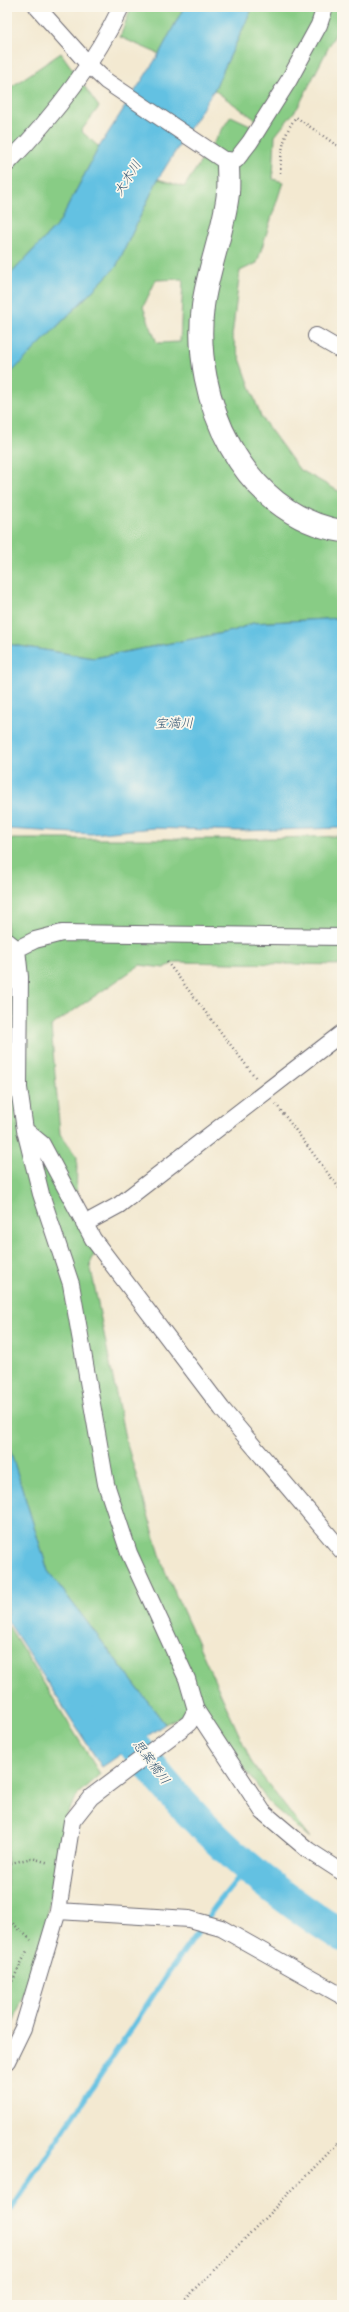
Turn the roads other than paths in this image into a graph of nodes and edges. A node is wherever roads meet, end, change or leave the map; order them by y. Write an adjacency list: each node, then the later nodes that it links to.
1 (37, 7): 4 (street)
2 (121, 7): 4 (street)
3 (325, 7): 5 (street)
4 (88, 66): 5 (street); 6 (street)
5 (228, 163): 9 (street)
6 (7, 164)
7 (316, 336): 8 (street)
8 (342, 351)
9 (342, 531)
10 (342, 937): 11 (street)
11 (12, 945): 13 (street)
12 (342, 1033): 14 (street)
13 (25, 1130): 14 (street); 16 (street)
14 (84, 1224): 15 (street)
15 (342, 1551)
16 (193, 1716): 17 (street); 18 (street)
17 (342, 1872)
18 (58, 1911): 19 (street); 20 (street)
19 (342, 1996)
20 (7, 2061)

